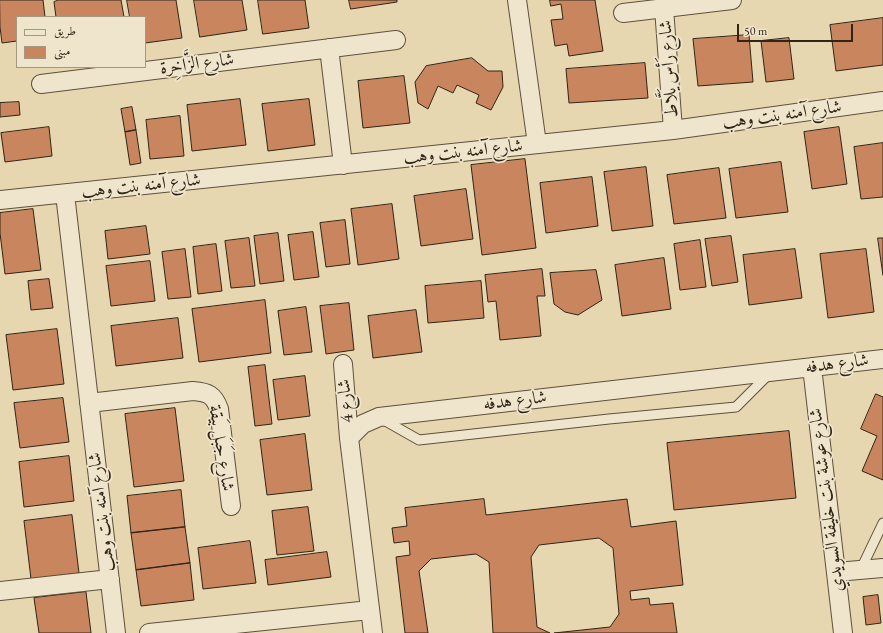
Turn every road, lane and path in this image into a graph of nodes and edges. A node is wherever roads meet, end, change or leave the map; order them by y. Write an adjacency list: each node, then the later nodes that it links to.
1 (516, 0): 10 (street, شارع آمنه بنت وهب)
2 (732, 0): 3 (street, شارع رَأس يَلَّاط)
3 (664, 8): 4 (street, شارع رَأس يَلَّاط); 9 (street, شارع رَأس يَلَّاط)
4 (623, 13)
5 (396, 40): 6 (street, شارع الزَّاخِرة)
6 (329, 48): 7 (street, شارع الزَّاخِرة); 11 (street)
7 (41, 84)
8 (883, 101): 9 (street, شارع آمنه بنت وهب)
9 (673, 130): 10 (street, شارع آمنه بنت وهب)
10 (537, 144): 11 (street, شارع آمنه بنت وهب)
11 (343, 165): 12 (street, شارع آمنه بنت وهب)
12 (65, 194): 13 (street); 18 (street, شارع آمنه بنت وهب)
13 (0, 200)
14 (883, 359): 16 (street, شارع هدفه)
15 (343, 364): 20 (street, شارع 4)
16 (812, 367): 17 (street, شارع هدفه); 25 (street, شارع عوشة بنت خليفة السويدي)
17 (772, 371): 19 (street, شارع هدفه); 19 (lane)
18 (90, 403): 21 (street, شارع جَبَل بَيقة); 26 (street, شارع آمنه بنت وهب)
19 (379, 417): 20 (street, شارع هدفه)
20 (349, 438): 28 (street)
21 (231, 506)
22 (883, 523): 24 (lane)
23 (883, 568): 24 (street)
24 (861, 570): 25 (street)
25 (836, 572): 32 (street, شارع عوشة بنت خليفة السويدي)
26 (110, 579): 27 (street); 29 (street, شارع آمنه بنت وهب)
27 (0, 591)
28 (370, 610): 30 (street); 31 (street)
29 (116, 633)
30 (149, 633)
31 (373, 633)
32 (843, 633)

